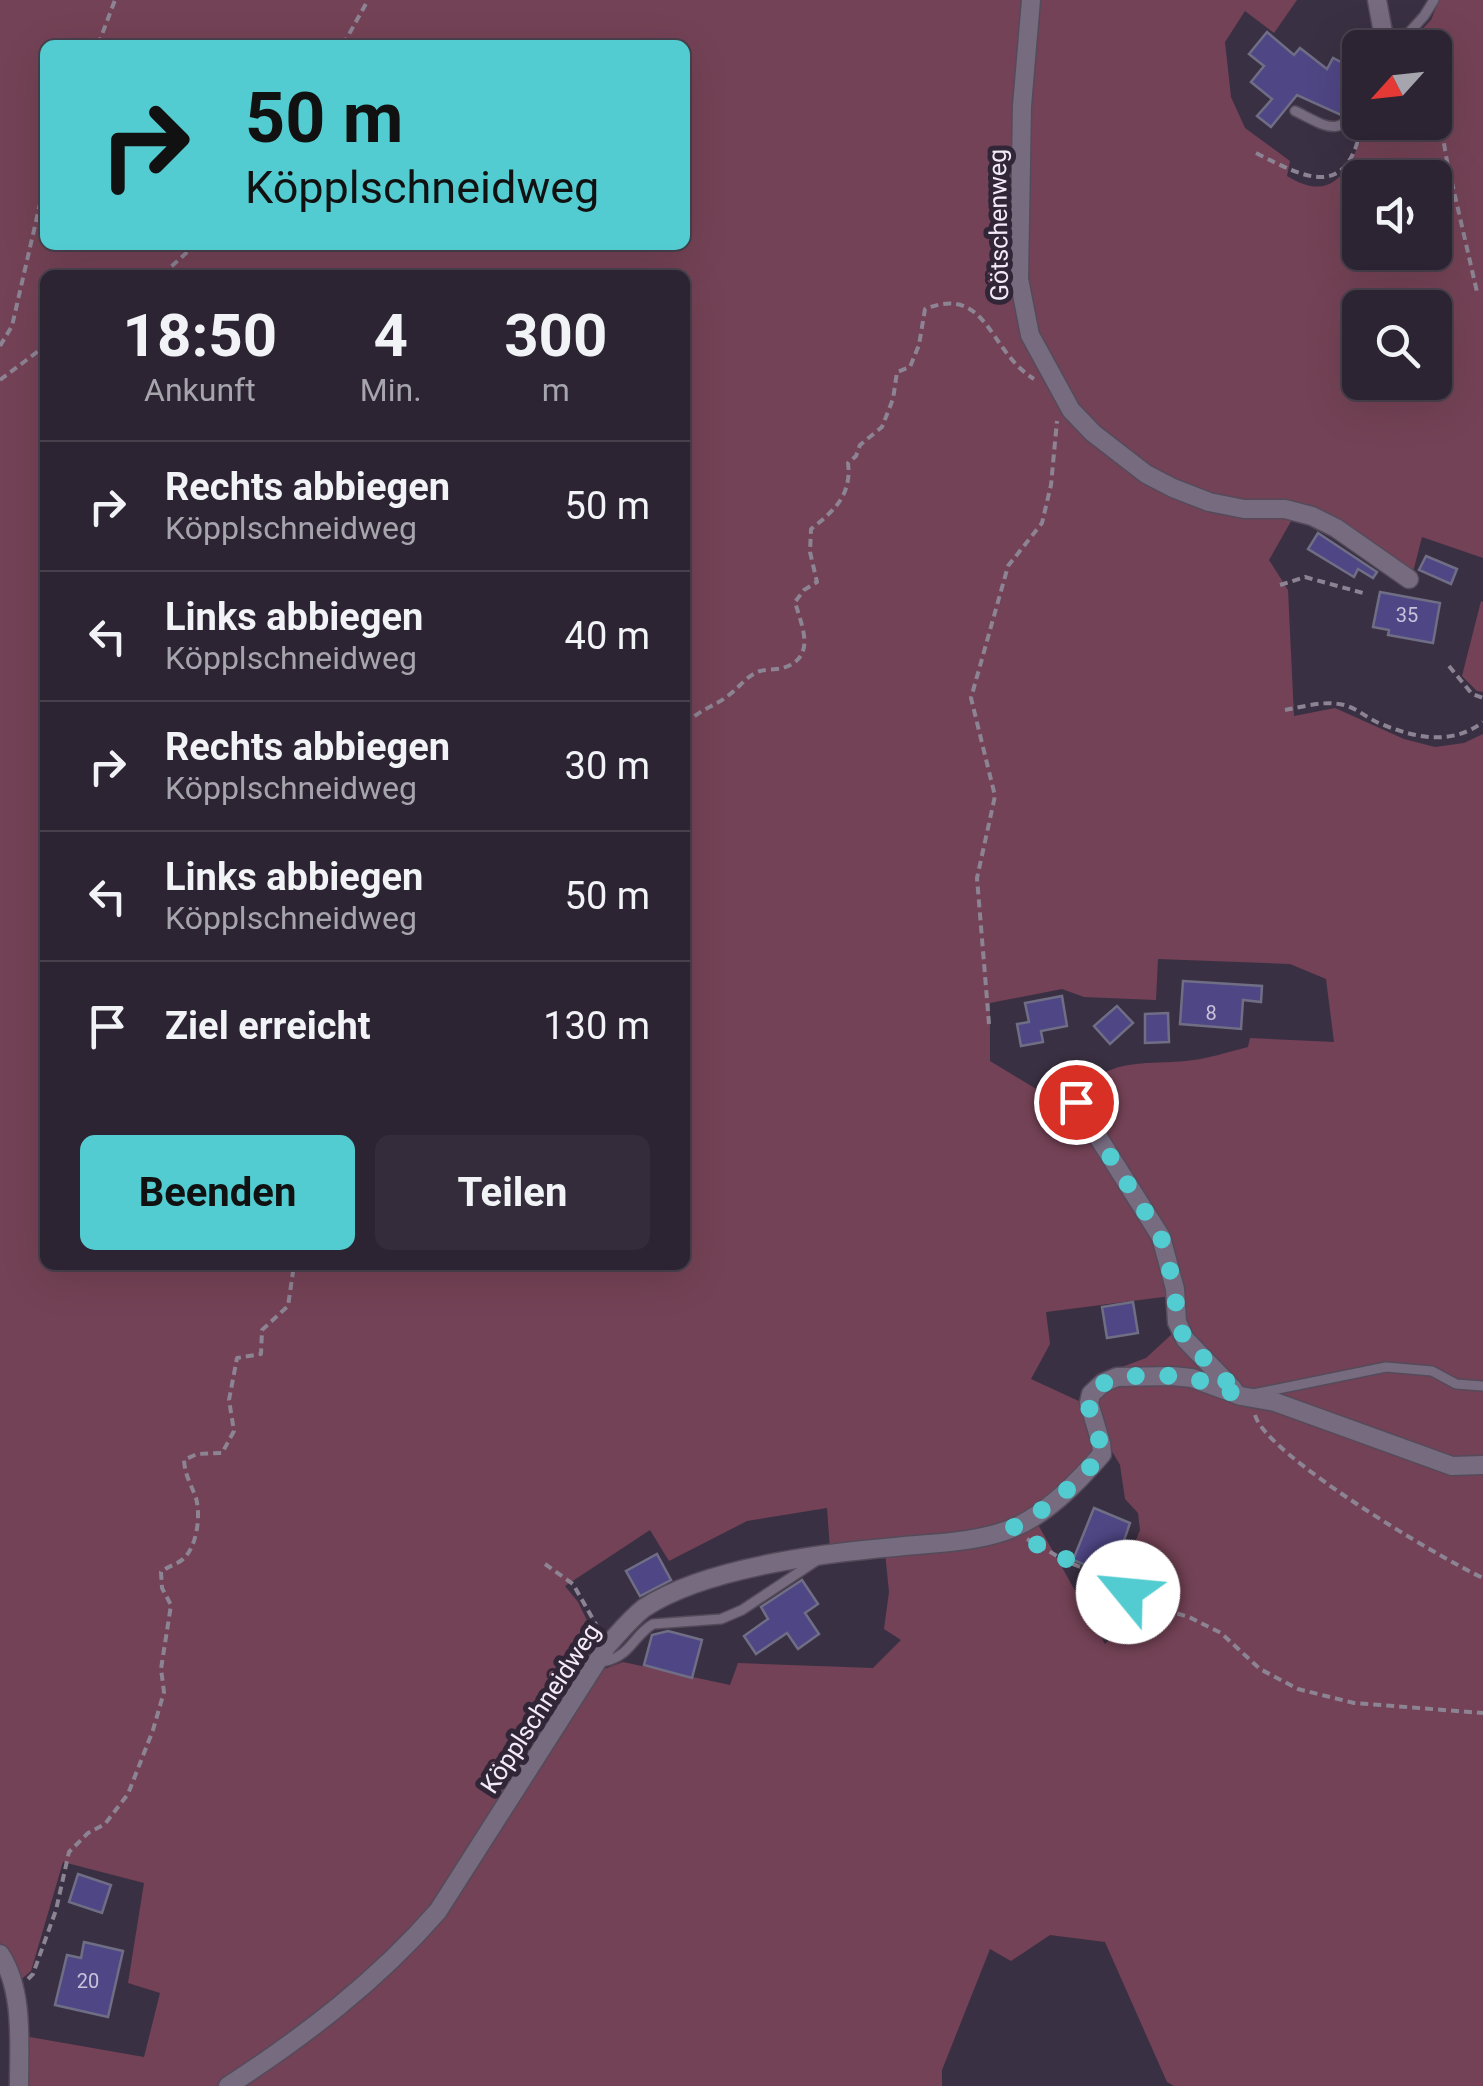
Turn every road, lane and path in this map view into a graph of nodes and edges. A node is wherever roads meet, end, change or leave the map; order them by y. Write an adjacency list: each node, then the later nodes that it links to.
1 (114, 0): 8 (path)
2 (368, 0): 9 (path)
3 (1031, 0): 22 (street, Götschenweg)
4 (1377, 0): 6 (street)
5 (1434, 0): 7 (lane)
6 (1383, 30)
7 (1411, 30)
8 (100, 40)
9 (346, 40)
10 (1295, 111): 11 (lane)
11 (1342, 126)
12 (1358, 140): 14 (path)
13 (1443, 140): 18 (path)
14 (1256, 153)
15 (40, 204): 19 (path)
16 (190, 250): 17 (path)
17 (168, 270)
18 (1477, 292)
19 (0, 346)
20 (40, 350): 21 (path)
21 (0, 380)
22 (1061, 395): 23 (street, Götschenweg); 29 (path); 31 (path)
23 (1409, 579)
24 (1280, 584): 25 (path)
25 (1363, 593)
26 (1449, 666): 27 (path)
27 (1483, 698)
28 (1285, 710): 30 (path)
29 (690, 721)
30 (1483, 722)
31 (990, 1024)
32 (1076, 1102): 35 (street)
33 (294, 1270): 45 (path)
34 (1483, 1386): 35 (lane)
35 (1241, 1396): 36 (street, Köpplschneidweg); 38 (street, Köpplschneidweg)
36 (1274, 1402): 37 (street, Köpplschneidweg); 41 (path)
37 (1483, 1465)
38 (1012, 1528): 39 (street, Köpplschneidweg); 43 (path)
39 (818, 1554): 42 (street, Köpplschneidweg); 42 (lane)
40 (545, 1564): 42 (path)
41 (1483, 1578)
42 (603, 1651): 47 (street, Köpplschneidweg)
43 (1483, 1713)
44 (0, 1954): 45 (street)
45 (14, 1991): 46 (street)
46 (19, 2086)
47 (228, 2086)

